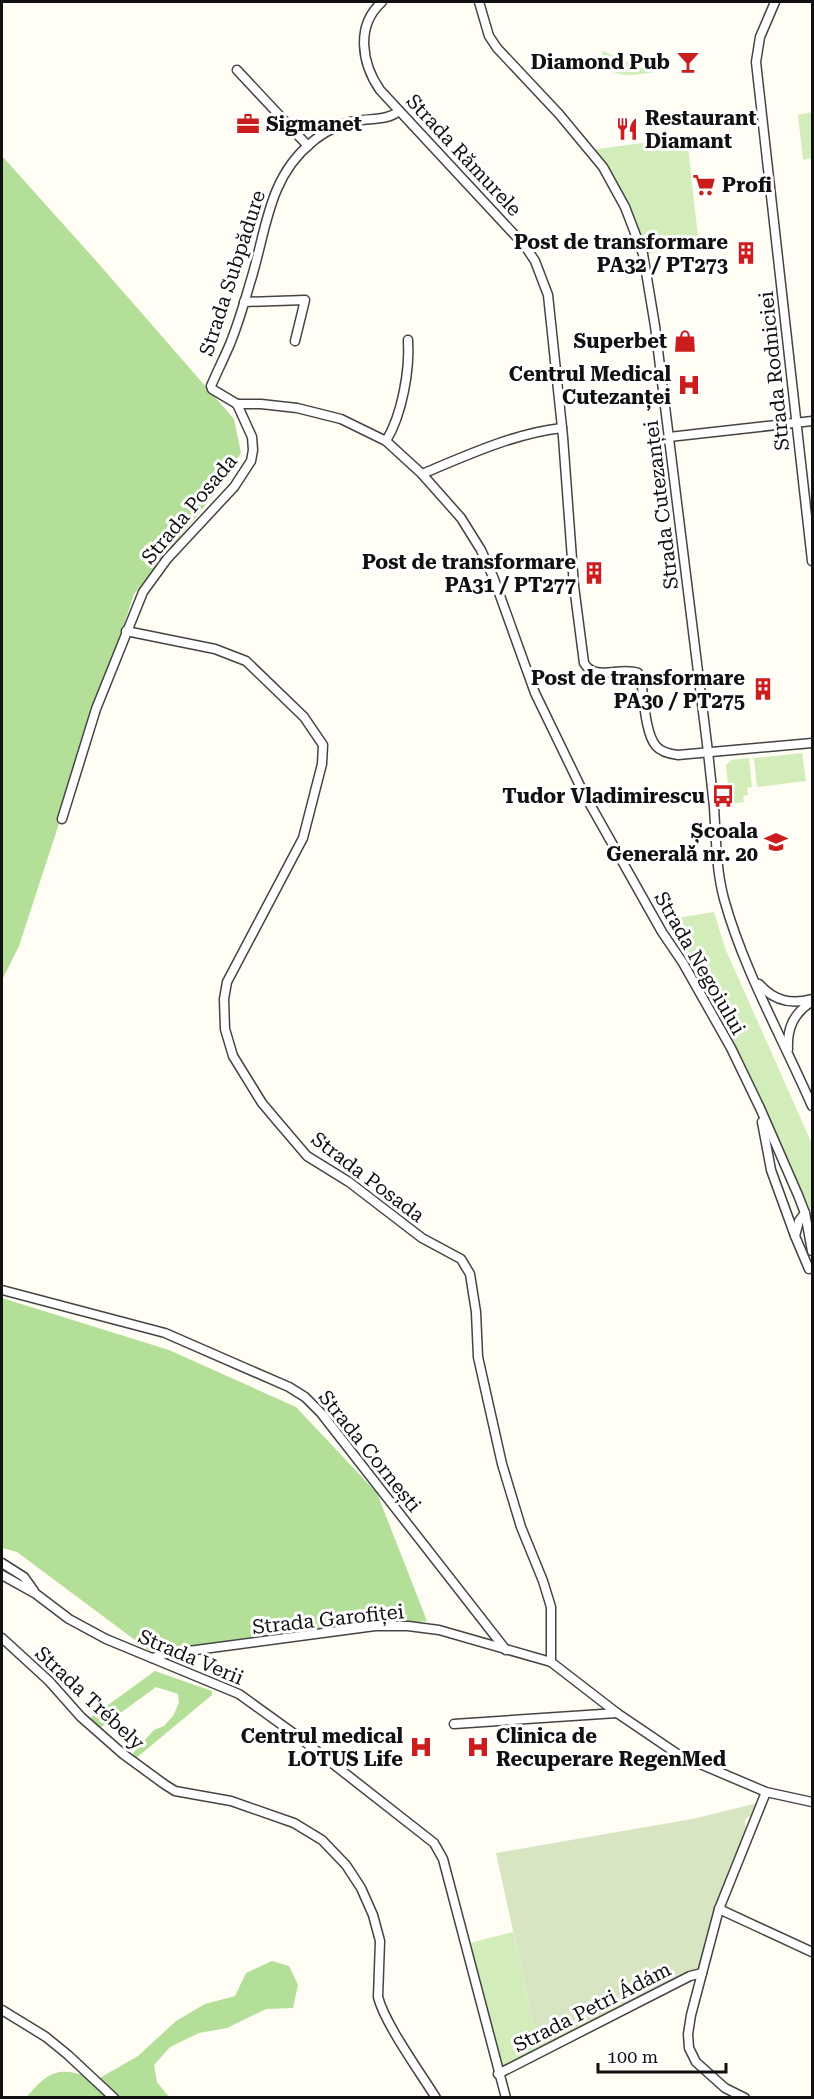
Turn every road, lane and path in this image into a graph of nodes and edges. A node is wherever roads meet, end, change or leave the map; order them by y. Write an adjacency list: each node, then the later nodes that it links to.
1 (382, 2): 5 (street, Strada Rămurele)
2 (479, 2): 14 (street, Strada Cutezanței)
3 (775, 2): 12 (street, Strada Rodniciei)
4 (237, 70): 6 (street)
5 (399, 111): 6 (street, Strada Subpădure); 13 (street, Strada Rămurele)
6 (308, 146): 7 (street, Strada Subpădure)
7 (244, 302): 9 (street); 10 (street, Strada Subpădure)
8 (408, 340): 15 (street)
9 (295, 341)
10 (237, 404): 15 (street, Strada Negoiului); 18 (street, Strada Posada)
11 (813, 421): 12 (street)
12 (796, 423): 14 (street); 17 (street, Strada Rodniciei)
13 (562, 428): 16 (street); 20 (street, Strada Rămurele)
14 (669, 437): 20 (street, Strada Cutezanței)
15 (386, 441): 16 (street, Strada Negoiului)
16 (422, 474): 30 (street, Strada Negoiului)
17 (813, 561)
18 (126, 631): 21 (street, Strada Posada); 42 (street, Strada Posada)
19 (813, 743): 20 (street)
20 (708, 752): 22 (street, Strada Cutezanței)
21 (62, 819)
22 (754, 980): 24 (street); 25 (street, Strada Cutezanței); 28 (street)
23 (813, 1000): 24 (street); 26 (street)
24 (785, 1001): 25 (street); 26 (street)
25 (770, 1019): 26 (street); 27 (street, Strada Cutezanței)
26 (793, 1020): 27 (street)
27 (788, 1053): 28 (street, Strada Cutezanței)
28 (810, 1094): 29 (street, Strada Cutezanței)
29 (813, 1106)
30 (761, 1110): 31 (street, Strada Negoiului); 32 (street, Strada Negoiului)
31 (805, 1213): 32 (street); 33 (street, Strada Negoiului)
32 (795, 1236): 34 (street, Strada Negoiului)
33 (813, 1251)
34 (809, 1269)
35 (2, 1290): 40 (street, Strada Cornești)
36 (2, 1563): 38 (street)
37 (2, 1575): 38 (street, Strada Verii)
38 (36, 1594): 41 (street, Strada Verii)
39 (2, 1638): 53 (street, Strada Trébely)
40 (506, 1650): 41 (street, Strada Garofiței); 42 (street)
41 (151, 1658): 51 (street, Strada Verii)
42 (550, 1662): 43 (street)
43 (617, 1713): 44 (street); 45 (street)
44 (454, 1724)
45 (766, 1792): 46 (street); 47 (street)
46 (813, 1802)
47 (719, 1909): 48 (street); 49 (street)
48 (813, 1952)
49 (702, 1973): 51 (street, Strada Petri Ádám); 55 (street)
50 (2, 2010): 52 (street)
51 (498, 2074): 54 (street, Strada Verii)
52 (114, 2097)
53 (436, 2097)
54 (506, 2097)
55 (745, 2097)

